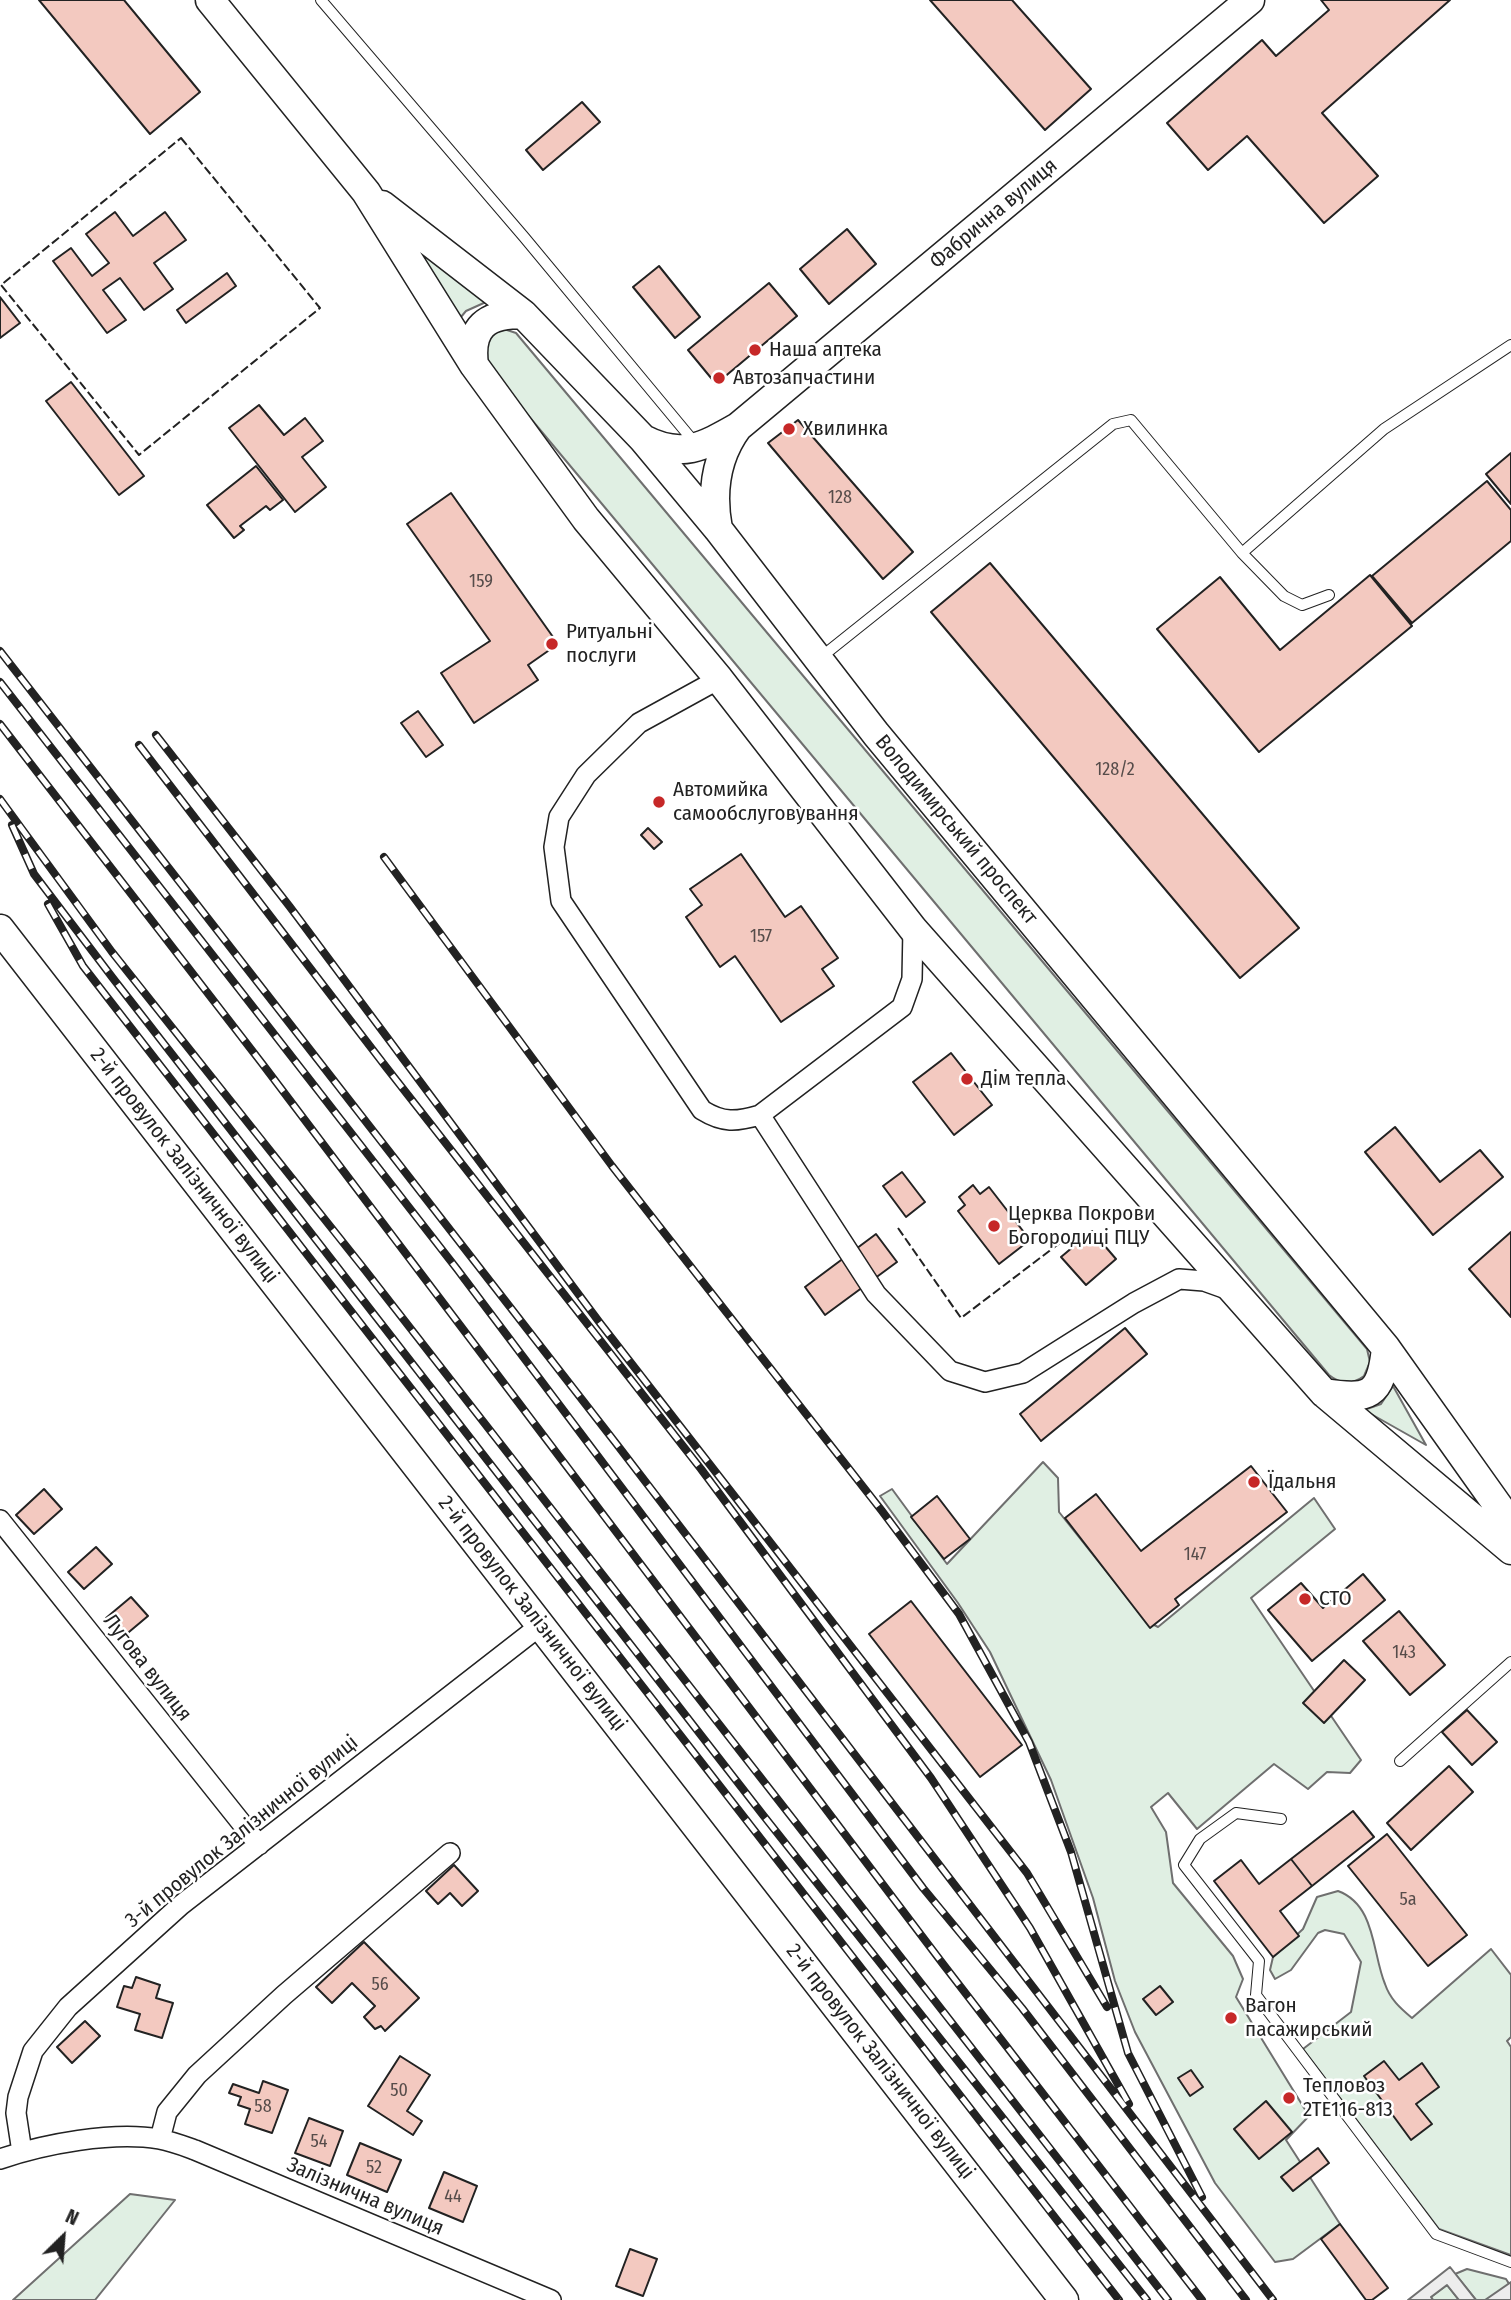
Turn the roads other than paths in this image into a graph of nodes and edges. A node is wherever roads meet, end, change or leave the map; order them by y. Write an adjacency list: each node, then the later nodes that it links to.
1 (210, 0): 4 (main road, Володимирський проспект)
2 (321, 0): 10 (lane)
3 (1250, 0): 8 (main road, Фабрична вулиця)
4 (366, 192): 5 (main road, Володимирський проспект); 7 (main road, Володимирський проспект)
5 (523, 314): 7 (main road); 9 (main road, Володимирський проспект)
6 (1511, 345): 13 (lane)
7 (474, 365): 16 (main road, Володимирський проспект)
8 (738, 427): 10 (main road); 11 (main road)
9 (643, 439): 10 (main road); 12 (main road, Володимирський проспект)
10 (698, 447): 11 (main road)
11 (716, 472): 12 (main road)
12 (718, 529): 15 (main road, Володимирський проспект)
13 (1242, 553): 14 (lane); 15 (lane)
14 (1329, 595)
15 (818, 660): 21 (main road, Володимирський проспект)
16 (719, 679): 18 (main road, Володимирський проспект); 19 (street)
17 (0, 929): 26 (main road, 2-й провулок Залізничної вулиці)
18 (913, 929): 19 (street); 20 (main road, Володимирський проспект)
19 (760, 1115): 20 (street)
20 (1236, 1292): 22 (main road, Володимирський проспект)
21 (1386, 1348): 22 (main road); 24 (main road, Володимирський проспект)
22 (1324, 1393): 25 (main road, Володимирський проспект)
23 (0, 1520): 30 (street, Лугова вулиця)
24 (1511, 1524)
25 (1511, 1549)
26 (541, 1625): 30 (street, 3-й провулок Залізничної вулиці); 37 (main road, 2-й провулок Залізничної вулиці)
27 (1511, 1662): 28 (lane)
28 (1400, 1761)
29 (1282, 1819): 35 (lane)
30 (259, 1845): 33 (street, 3-й провулок Залізничної вулиці)
31 (450, 1853): 32 (street)
32 (160, 2139): 33 (street, Залізнична вулиця); 36 (street, Залізнична вулиця)
33 (22, 2152): 34 (street, Залізнична вулиця)
34 (0, 2159)
35 (1511, 2262)
36 (551, 2300)
37 (1064, 2300)

